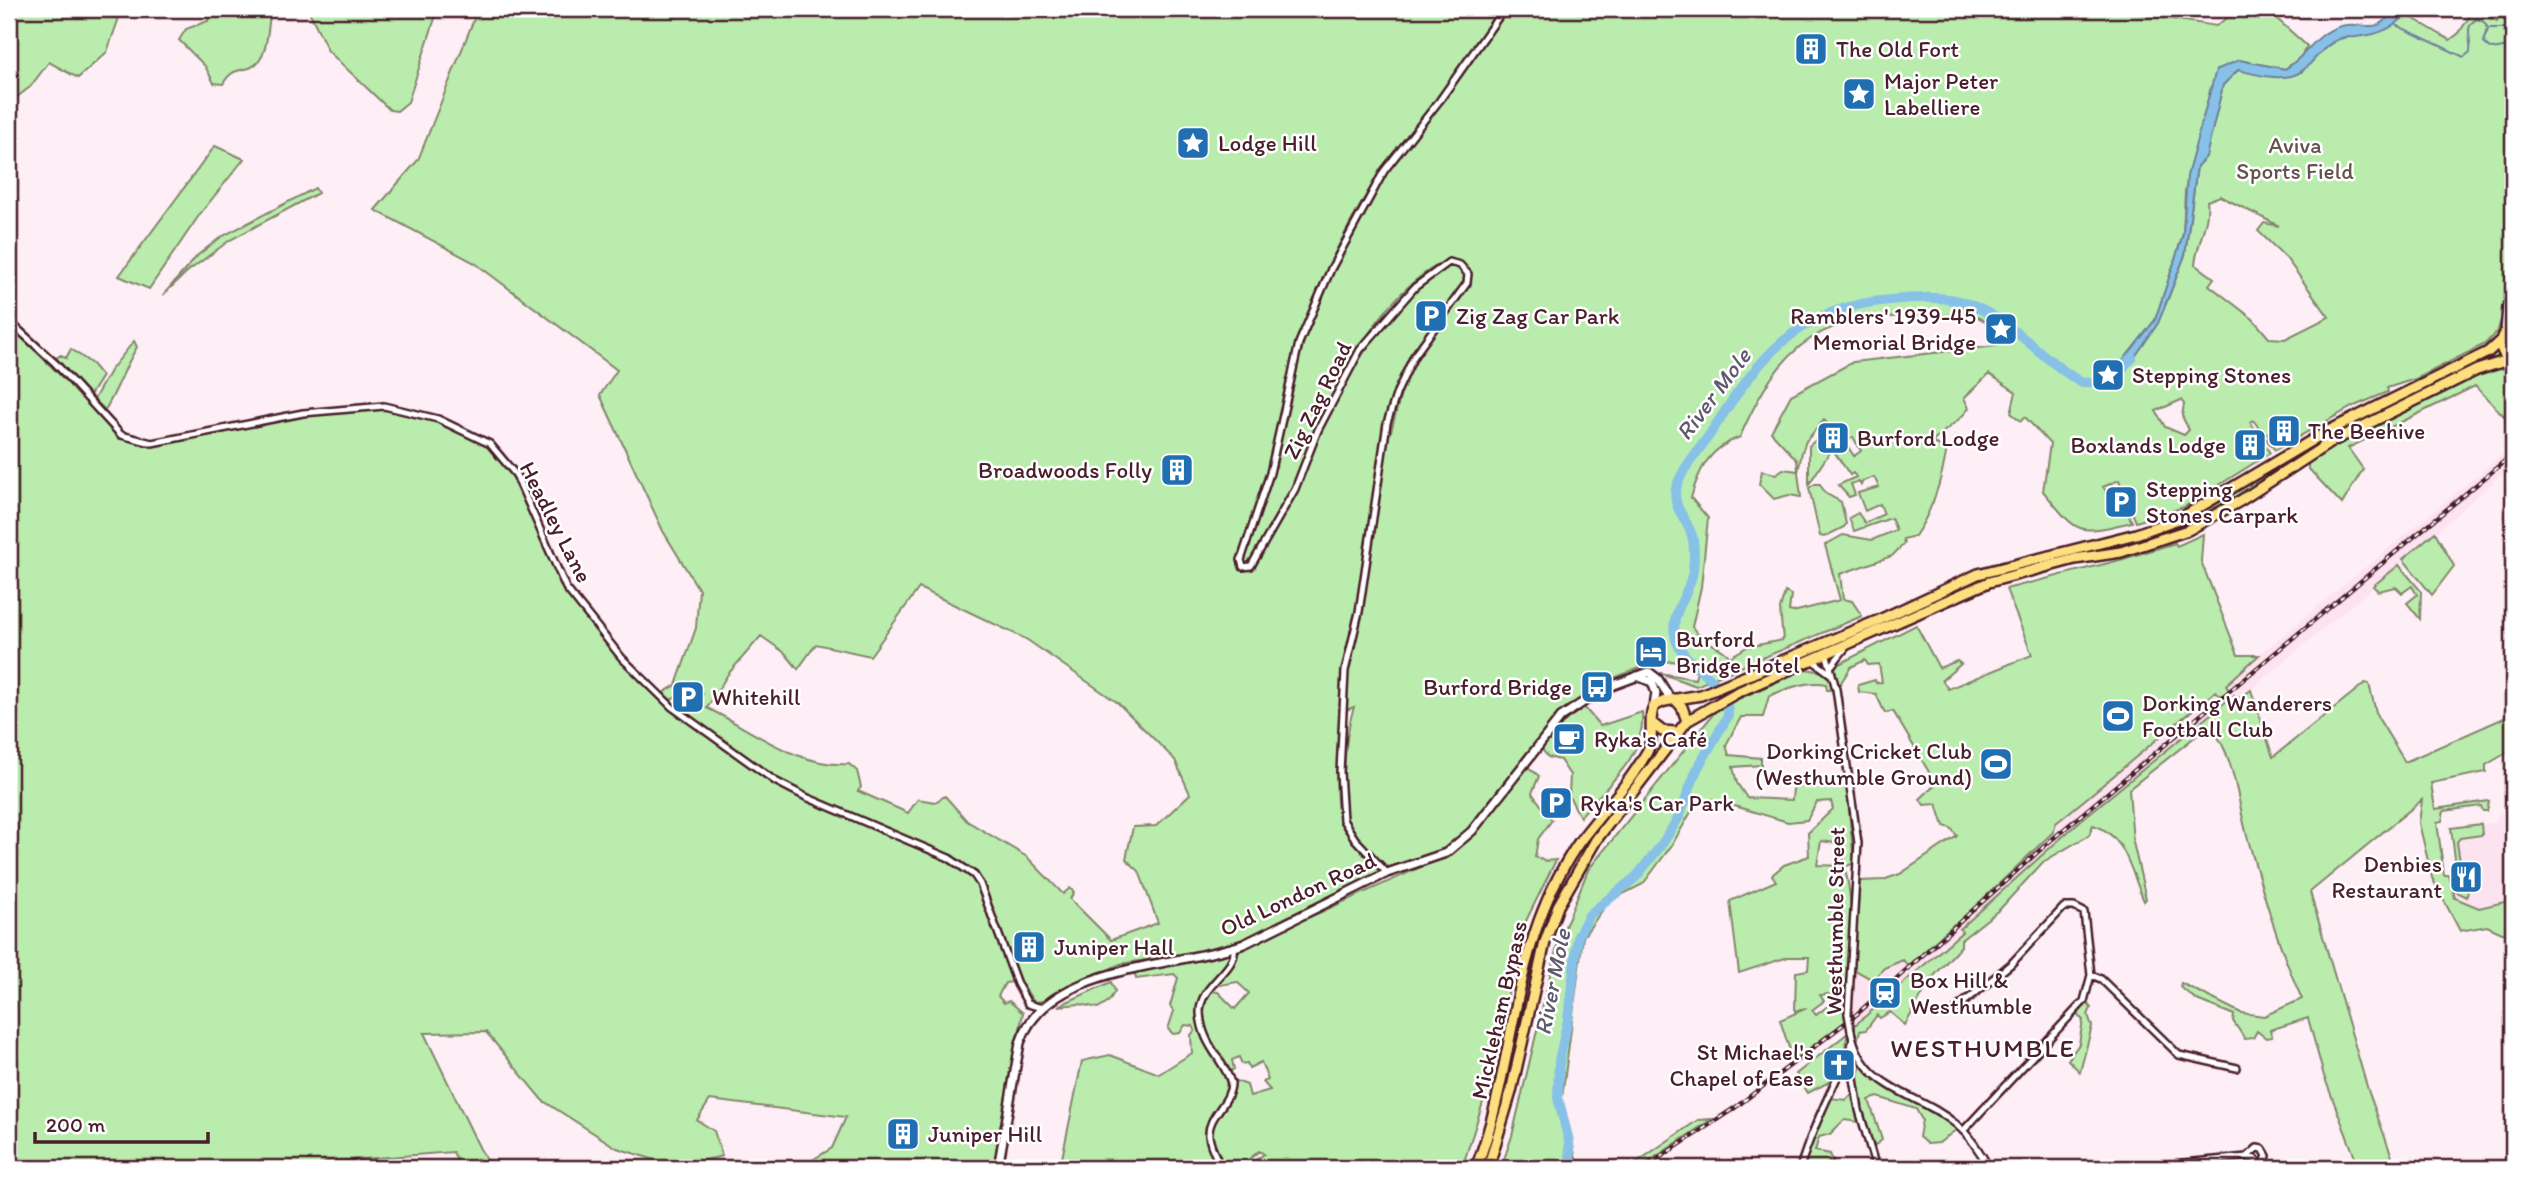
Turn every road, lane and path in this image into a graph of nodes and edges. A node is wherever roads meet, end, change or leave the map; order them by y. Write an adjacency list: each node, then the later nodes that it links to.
1 (1504, 9): 20 (street, Zig Zag Road)
2 (2513, 291): 6 (main road)
3 (2513, 298): 4 (main road)
4 (2513, 313)
5 (9, 321): 23 (street, Headley Lane)
6 (2506, 333): 7 (highway); 9 (highway)
7 (2511, 361): 8 (highway)
8 (1849, 644): 10 (highway); 12 (street)
9 (1813, 647): 10 (street); 15 (highway)
10 (1827, 653): 11 (highway); 12 (street, Westhumble Street)
11 (1812, 660): 14 (street); 17 (highway)
12 (1832, 665): 14 (street, Westhumble Street)
13 (1637, 676): 15 (main road); 16 (main road); 20 (main road, Old London Road)
14 (1834, 677): 25 (street, Westhumble Street, bridge)
15 (1673, 700): 16 (highway); 17 (highway)
16 (1654, 706): 18 (highway)
17 (1687, 721): 19 (highway)
18 (1653, 724): 19 (highway); 32 (highway, Mickleham Bypass)
19 (1677, 732): 33 (highway, Mickleham Bypass)
20 (1387, 873): 21 (main road, Old London Road)
21 (1234, 947): 23 (main road, Old London Road); 31 (street)
22 (2091, 975): 24 (street); 26 (street); 27 (street)
23 (1042, 1008): 30 (main road, Old London Road)
24 (1957, 1008)
25 (1854, 1044): 27 (street); 34 (street); 35 (street)
26 (2237, 1068)
27 (1963, 1130): 36 (street)
28 (2247, 1157): 29 (street); 29 (street); 37 (street)
29 (2262, 1167)
30 (998, 1168)
31 (1222, 1168)
32 (1476, 1168)
33 (1488, 1168)
34 (1800, 1168)
35 (1876, 1168)
36 (1989, 1168)
37 (2130, 1168)

